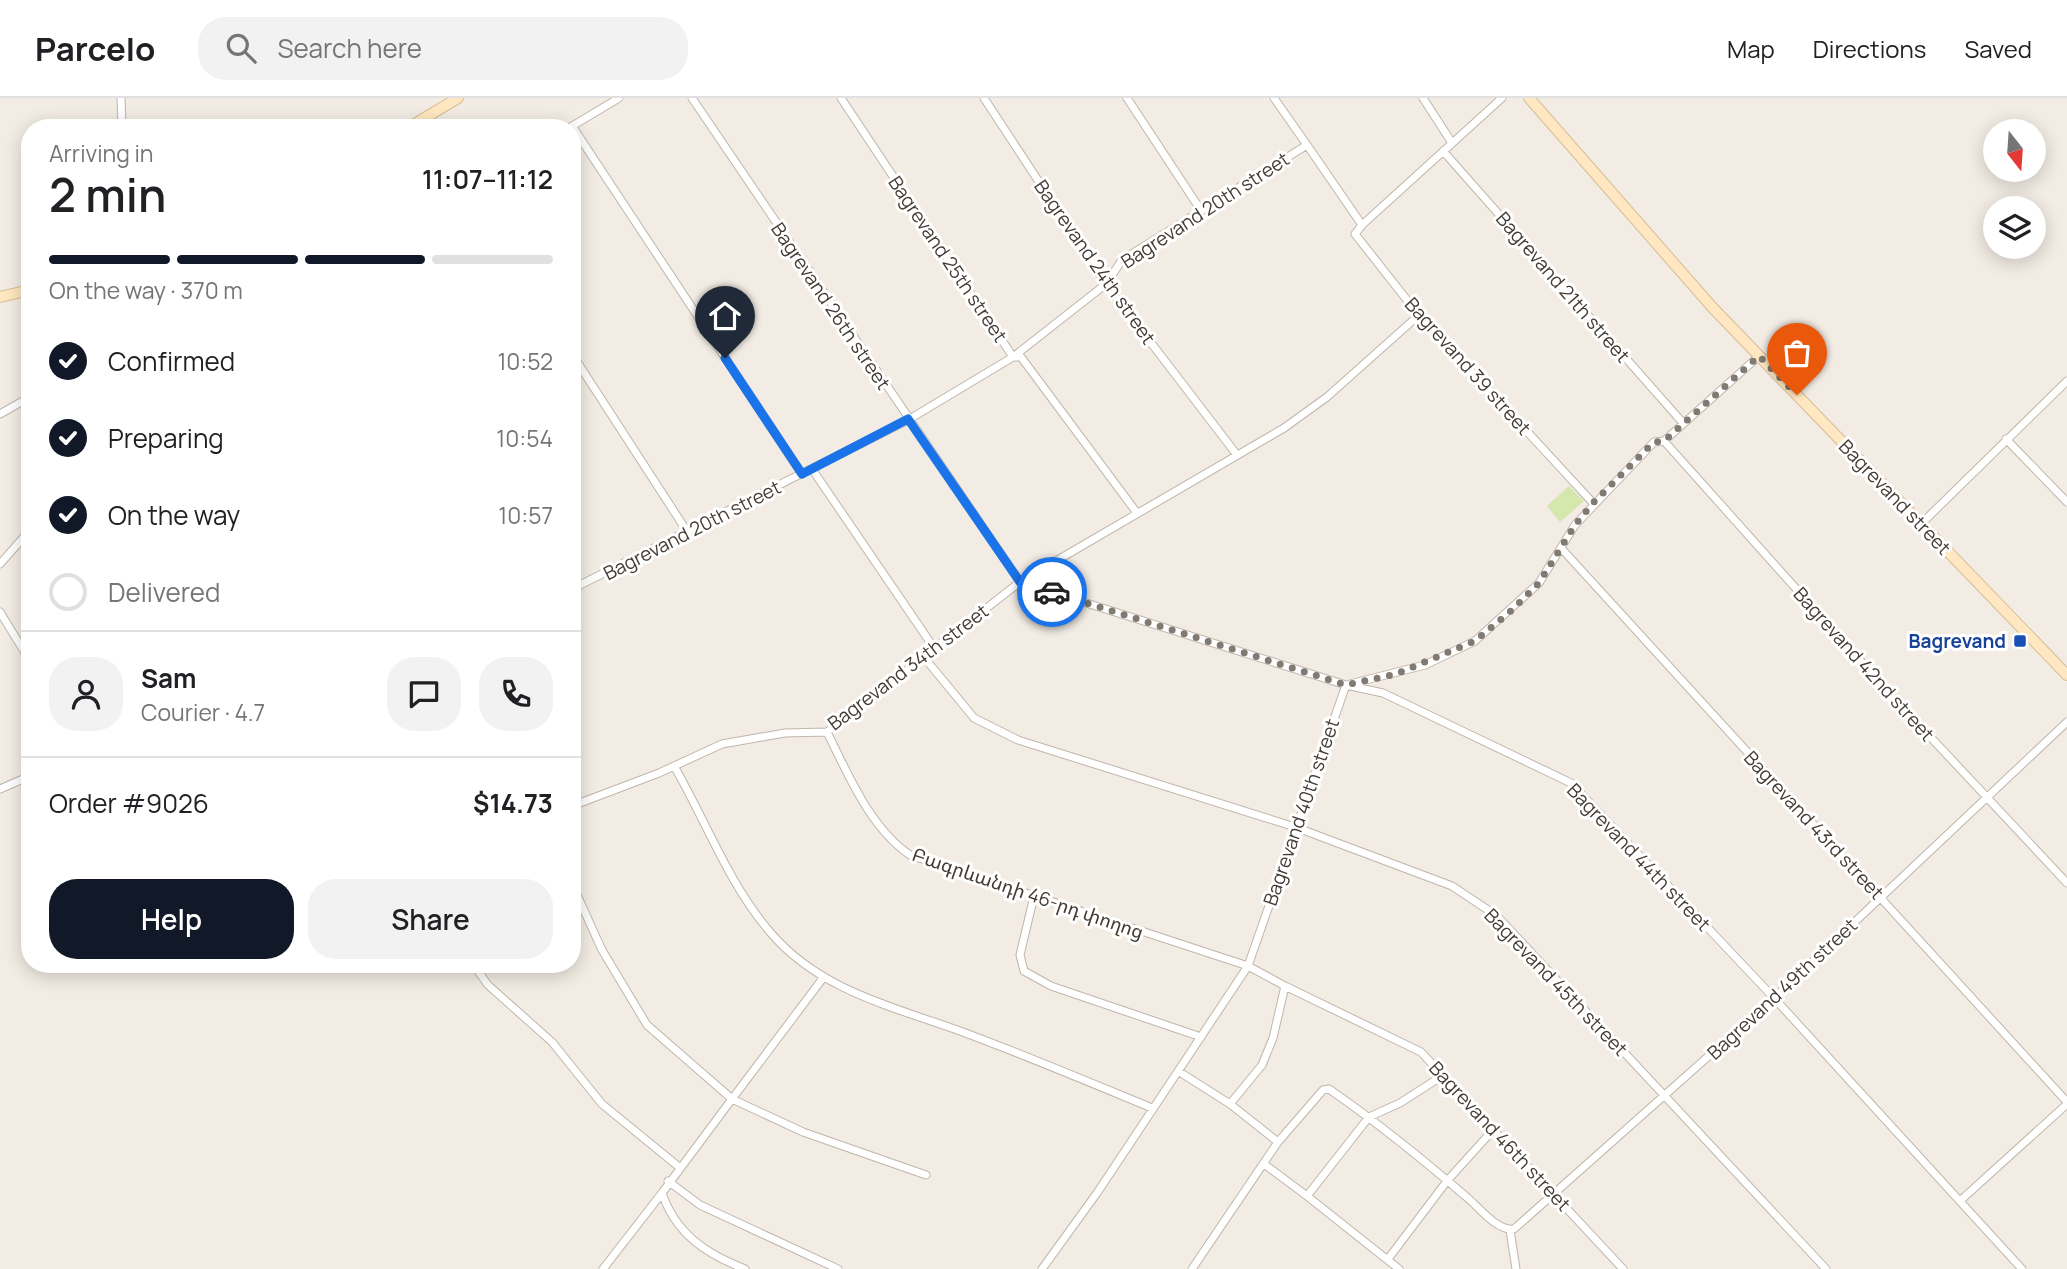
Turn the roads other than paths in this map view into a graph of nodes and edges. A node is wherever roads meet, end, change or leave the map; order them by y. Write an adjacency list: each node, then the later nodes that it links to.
1 (121, 98): 12 (street)
2 (458, 98): 13 (main road)
3 (619, 98): 14 (street)
4 (692, 98): 31 (street, Bagrevand 26th street)
5 (841, 98): 26 (street, Bagrevand 25th street)
6 (984, 98): 21 (street, Bagrevand 24th street)
7 (1127, 98): 19 (street)
8 (1274, 98): 17 (street)
9 (1423, 98): 16 (street)
10 (1502, 98): 16 (street)
11 (1529, 98): 25 (main road, Bagrevand street)
12 (122, 119)
13 (429, 119)
14 (581, 120)
15 (581, 143): 37 (street)
16 (1452, 143): 18 (street)
17 (1307, 145): 19 (street, Bagrevand 20th street); 20 (street, Bagrevand 20th street)
18 (1443, 151): 20 (street); 32 (street, Bagrevand 21th street)
19 (1200, 209): 21 (street, Bagrevand 20th street)
20 (1362, 225): 24 (street, Bagrevand 39 street)
21 (1106, 284): 26 (street, Bagrevand 20th street); 35 (street, Bagrevand 24th street)
22 (21, 292): 23 (main road)
23 (0, 297)
24 (1419, 315): 35 (street, Bagrevand 34th street); 39 (street, Bagrevand 39 street)
25 (1759, 356): 32 (street); 41 (main road, Bagrevand street)
26 (1013, 357): 31 (street, Bagrevand 20th street); 40 (street, Bagrevand 25th street)
27 (581, 368): 42 (street)
28 (2067, 381): 33 (street)
29 (21, 402): 30 (street)
30 (0, 414)
31 (908, 419): 36 (street, Bagrevand 20th street); 46 (street, Bagrevand 26th street)
32 (1683, 423): 34 (street)
33 (2006, 439): 38 (street); 41 (street)
34 (1664, 441): 39 (street); 59 (street, Bagrevand 42nd street)
35 (1237, 455): 40 (street, Bagrevand 34th street)
36 (812, 469): 37 (street, Bagrevand 20th street); 50 (street)
37 (802, 474): 42 (street, Bagrevand 20th street)
38 (2067, 502)
39 (1593, 503): 44 (street)
40 (1137, 513): 46 (street, Bagrevand 34th street)
41 (1921, 524): 52 (main road, Bagrevand street)
42 (688, 533): 47 (street, Bagrevand 20th street)
43 (21, 540): 45 (street)
44 (1561, 548): 53 (street); 64 (street, Bagrevand 43rd street)
45 (0, 564)
46 (1020, 582): 50 (street, Bagrevand 34th street); 53 (street, Bagrevand 44th street)
47 (581, 585)
48 (0, 612): 49 (street)
49 (21, 646)
50 (934, 648): 51 (street, Bagrevand 34th street)
51 (923, 656): 55 (street, Bagrevand 34th street); 61 (street, Bagrevand 45th street)
52 (2067, 675)
53 (1346, 685): 61 (street, Bagrevand 40th street); 70 (street, Bagrevand 44th street)
54 (2067, 722): 59 (street, Bagrevand 49th street)
55 (827, 732): 56 (street, Bagrevand 34th street); 63 (street, Բագրևանդի 46-րդ փողոց)
56 (674, 766): 60 (street, Bagrevand 34th street); 68 (street)
57 (21, 780): 58 (street)
58 (0, 789)
59 (1987, 798): 62 (street, Bagrevand 42nd street); 64 (street, Bagrevand 49th street)
60 (581, 802)
61 (1295, 827): 66 (street, Bagrevand 40th street); 74 (street, Bagrevand 45th street)
62 (2067, 883)
63 (1034, 896): 66 (street, Բագրևանդի 46-րդ փողոց); 71 (street)
64 (1880, 896): 70 (street, Bagrevand 49th street); 76 (street, Bagrevand 43rd street)
65 (581, 904): 75 (street)
66 (1248, 966): 69 (street); 71 (street, Bagrevand 40th street)
67 (479, 973): 83 (street)
68 (822, 978): 75 (street); 78 (street)
69 (1285, 986): 73 (street, Bagrevand 46th street); 77 (street)
70 (1774, 998): 74 (street, Bagrevand 49th street); 90 (street, Bagrevand 44th street)
71 (1200, 1037): 72 (street, Bagrevand 40th street)
72 (1178, 1071): 77 (street); 78 (street, Bagrevand 40th street)
73 (1442, 1076): 79 (street); 80 (street, Bagrevand 46th street)
74 (1665, 1098): 88 (street, Bagrevand 49th street); 101 (street, Bagrevand 45th street)
75 (732, 1099): 83 (street); 84 (street)
76 (2067, 1103): 90 (street)
77 (1230, 1104): 81 (street)
78 (1153, 1108): 96 (street, Bagrevand 40th street)
79 (1368, 1117): 81 (street); 86 (street); 89 (street)
80 (1493, 1130): 86 (street); 88 (street, Bagrevand 46th street)
81 (1278, 1142): 82 (street)
82 (1264, 1164): 89 (street); 97 (street)
83 (679, 1167): 85 (street)
84 (926, 1175)
85 (668, 1181): 87 (street); 95 (street)
86 (1447, 1181): 91 (street); 92 (street)
87 (662, 1193): 93 (street); 94 (street)
88 (1555, 1194): 91 (street, Bagrevand 49th street); 100 (street, Bagrevand 46th street)
89 (1307, 1196): 92 (street)
90 (1961, 1200): 102 (street, Bagrevand 44th street)
91 (1510, 1230): 99 (street)
92 (1388, 1259): 98 (street)
93 (603, 1269)
94 (745, 1269)
95 (838, 1269)
96 (1042, 1269)
97 (1192, 1269)
98 (1399, 1269)
99 (1516, 1269)
100 (1623, 1269)
101 (1826, 1269)
102 (2022, 1269)

